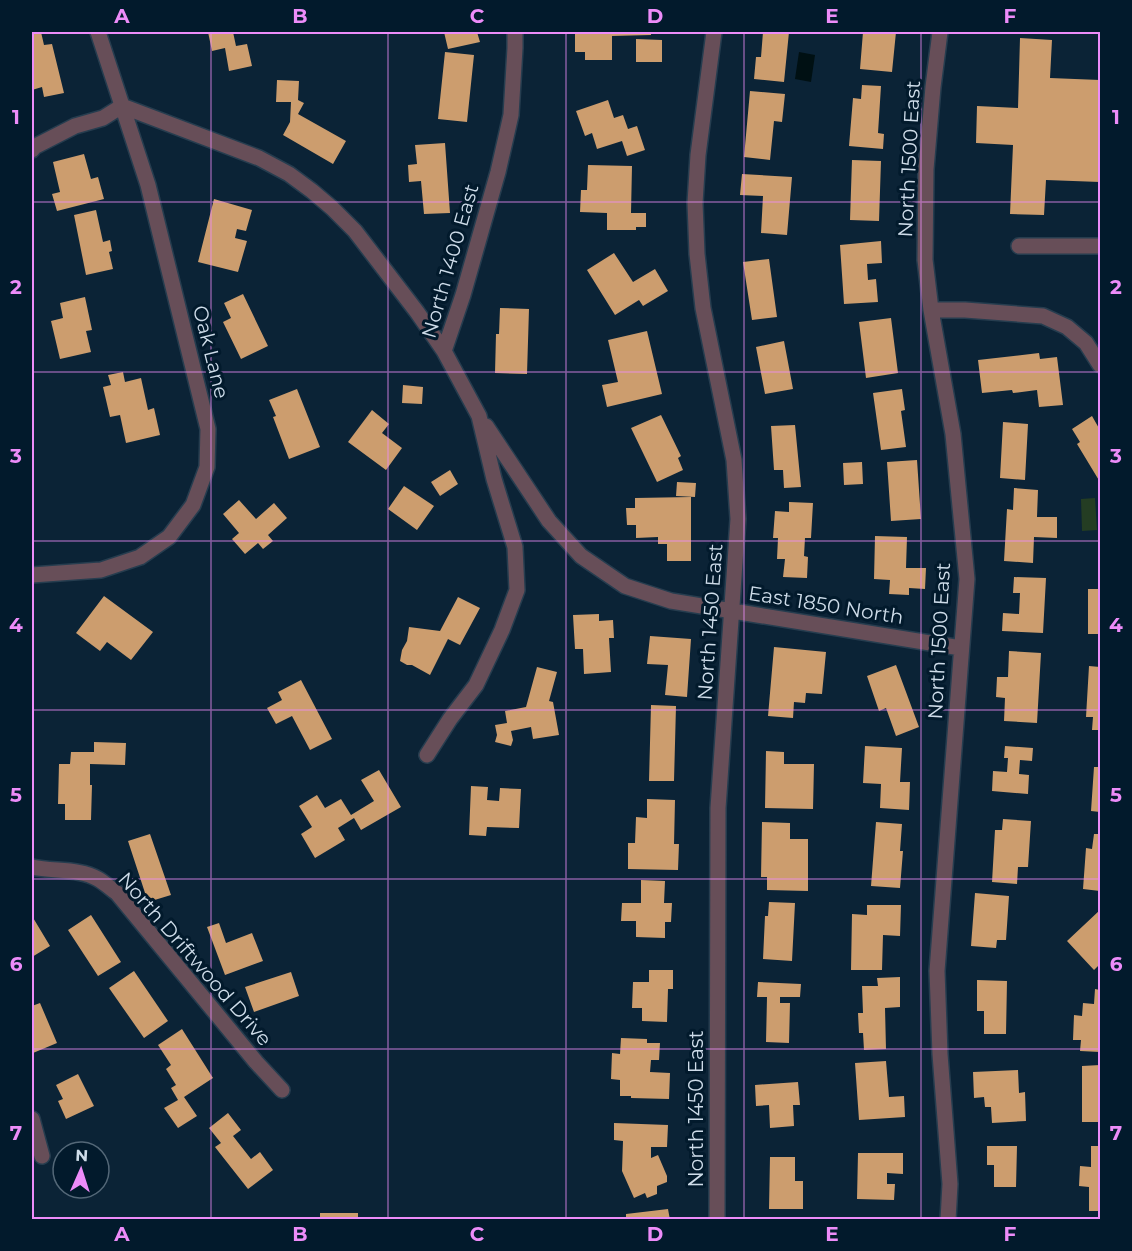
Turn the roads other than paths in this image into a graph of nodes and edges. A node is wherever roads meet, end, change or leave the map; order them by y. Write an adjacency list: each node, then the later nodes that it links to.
1 (98, 32): 5 (street, Oak Lane)
2 (515, 32): 10 (street, North 1400 East)
3 (714, 32): 14 (street, North 1450 East)
4 (940, 32): 9 (street, North 1500 East)
5 (122, 106): 6 (street); 10 (street); 13 (street, Oak Lane)
6 (32, 150)
7 (1019, 246): 8 (street)
8 (1101, 246)
9 (931, 310): 11 (street); 15 (street, North 1500 East)
10 (444, 351): 12 (street, North 1400 East)
11 (1101, 365)
12 (479, 416): 14 (street, East 1850 North); 16 (street, North 1400 East)
13 (32, 575)
14 (732, 611): 15 (street, East 1850 North); 21 (street, North 1450 East)
15 (961, 648): 22 (street, North 1500 East)
16 (427, 755)
17 (32, 867): 18 (street, North Driftwood Drive)
18 (282, 1090)
19 (32, 1119): 20 (street)
20 (42, 1156)
21 (717, 1220)
22 (948, 1220)

